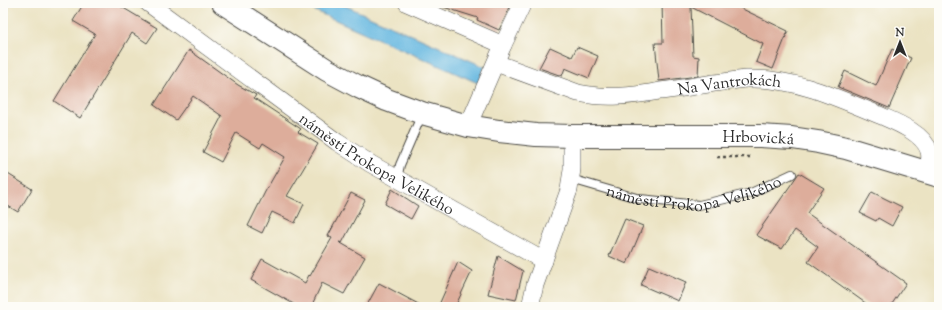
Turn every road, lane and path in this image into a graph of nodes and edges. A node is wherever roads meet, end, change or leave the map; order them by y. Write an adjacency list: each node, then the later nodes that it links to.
1 (148, 3): 13 (street, náměstí Prokopa Velikého)
2 (223, 3): 7 (main road)
3 (407, 3): 5 (street)
4 (523, 3): 5 (street)
5 (503, 45): 6 (street)
6 (496, 63): 8 (street); 11 (street, Na Vantrokách)
7 (422, 113): 8 (main road); 13 (lane)
8 (468, 126): 9 (main road)
9 (572, 136): 11 (main road, Hrbovická); 12 (street)
10 (792, 174): 12 (lane, náměstí Prokopa Velikého)
11 (933, 174)
12 (571, 179): 14 (street)
13 (397, 180): 14 (street, náměstí Prokopa Velikého)
14 (544, 261): 15 (street)
15 (530, 307)

